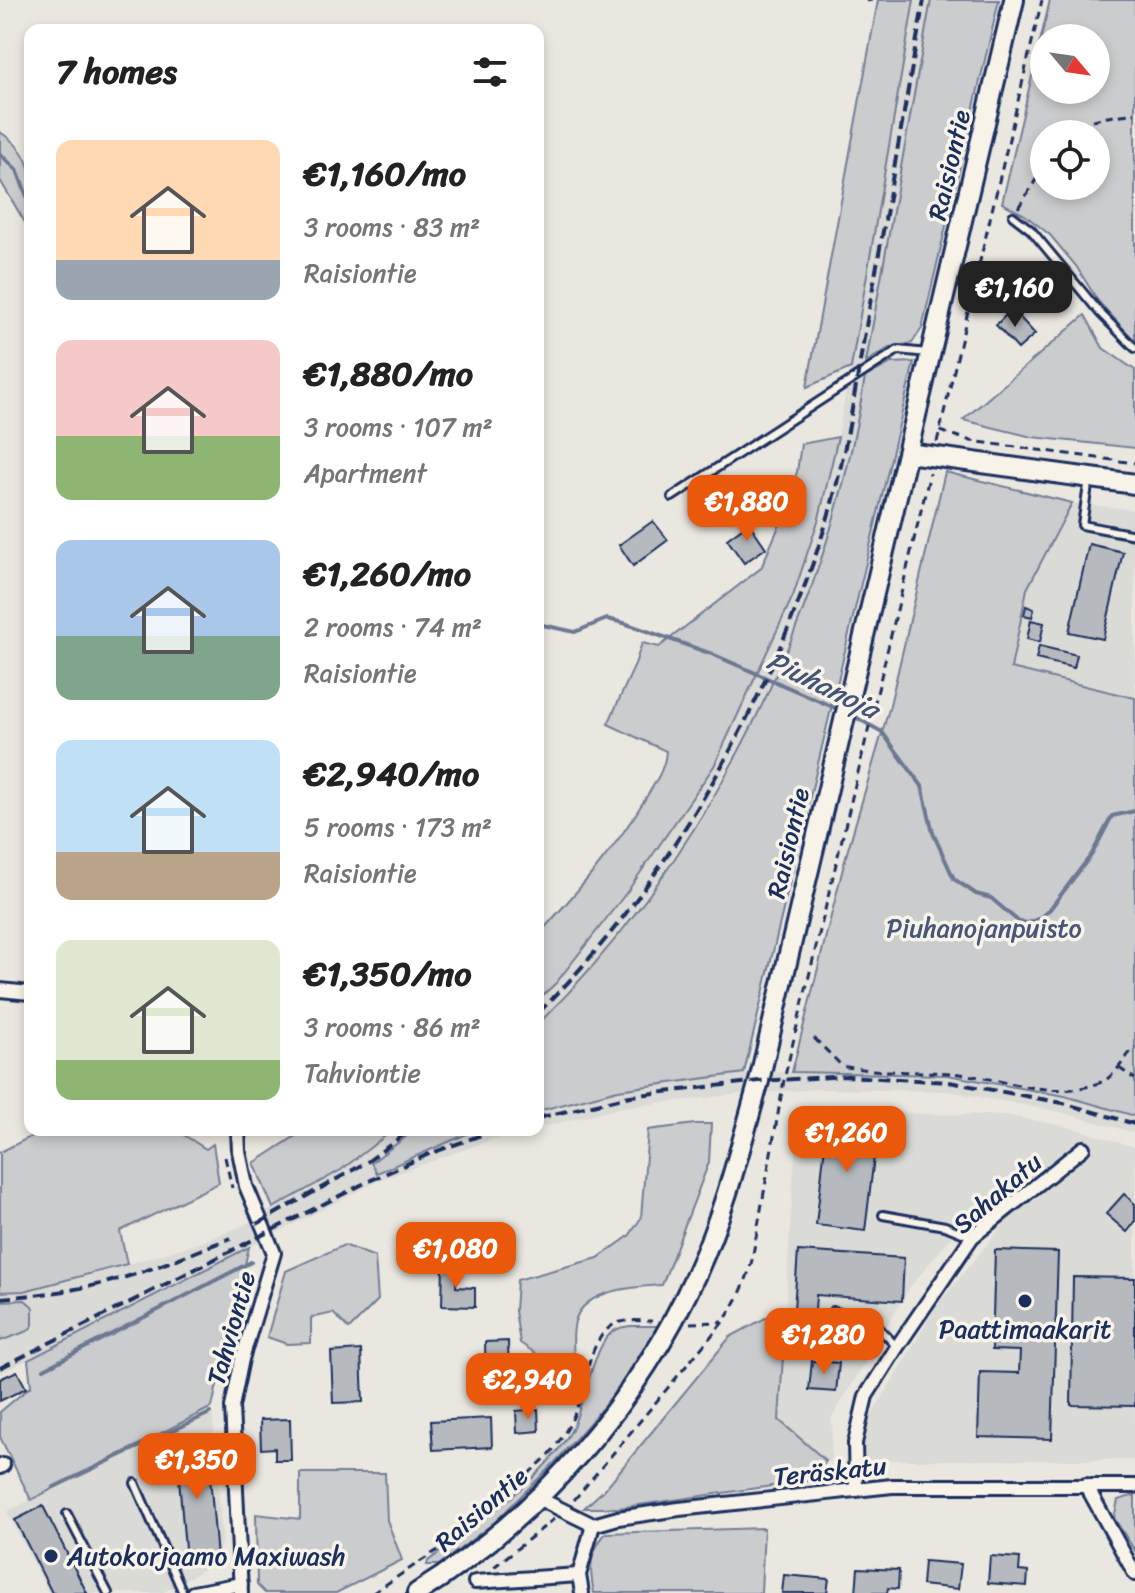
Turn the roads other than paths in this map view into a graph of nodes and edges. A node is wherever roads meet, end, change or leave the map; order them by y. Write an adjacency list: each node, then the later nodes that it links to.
1 (1014, 0): 4 (main road, Raisiontie)
2 (1013, 216): 3 (lane)
3 (1135, 348)
4 (931, 353): 5 (main road, Raisiontie); 8 (lane)
5 (908, 453): 6 (main road); 22 (main road, Raisiontie)
6 (1089, 478): 7 (main road); 9 (lane)
7 (1135, 484)
8 (672, 497)
9 (1135, 535)
10 (0, 990): 11 (street)
11 (24, 992)
12 (238, 1136): 28 (street, Tahviontie)
13 (1083, 1148): 15 (street, Sahakatu)
14 (883, 1215): 15 (lane)
15 (972, 1237): 17 (street, Sahakatu)
16 (833, 1311): 17 (lane)
17 (897, 1347): 21 (street, Sahakatu)
18 (135, 1483): 30 (lane)
19 (1086, 1485): 20 (street, Teräskatu); 21 (street, Teräskatu); 25 (street)
20 (1135, 1486)
21 (856, 1490): 24 (street, Teräskatu)
22 (538, 1498): 24 (street); 32 (main road, Raisiontie)
23 (67, 1514): 29 (lane)
24 (593, 1525): 26 (street)
25 (1135, 1574)
26 (579, 1575): 27 (street); 33 (street)
27 (475, 1582)
28 (241, 1588): 31 (street)
29 (108, 1593)
30 (183, 1593)
31 (193, 1593)
32 (417, 1593)
33 (582, 1593)

